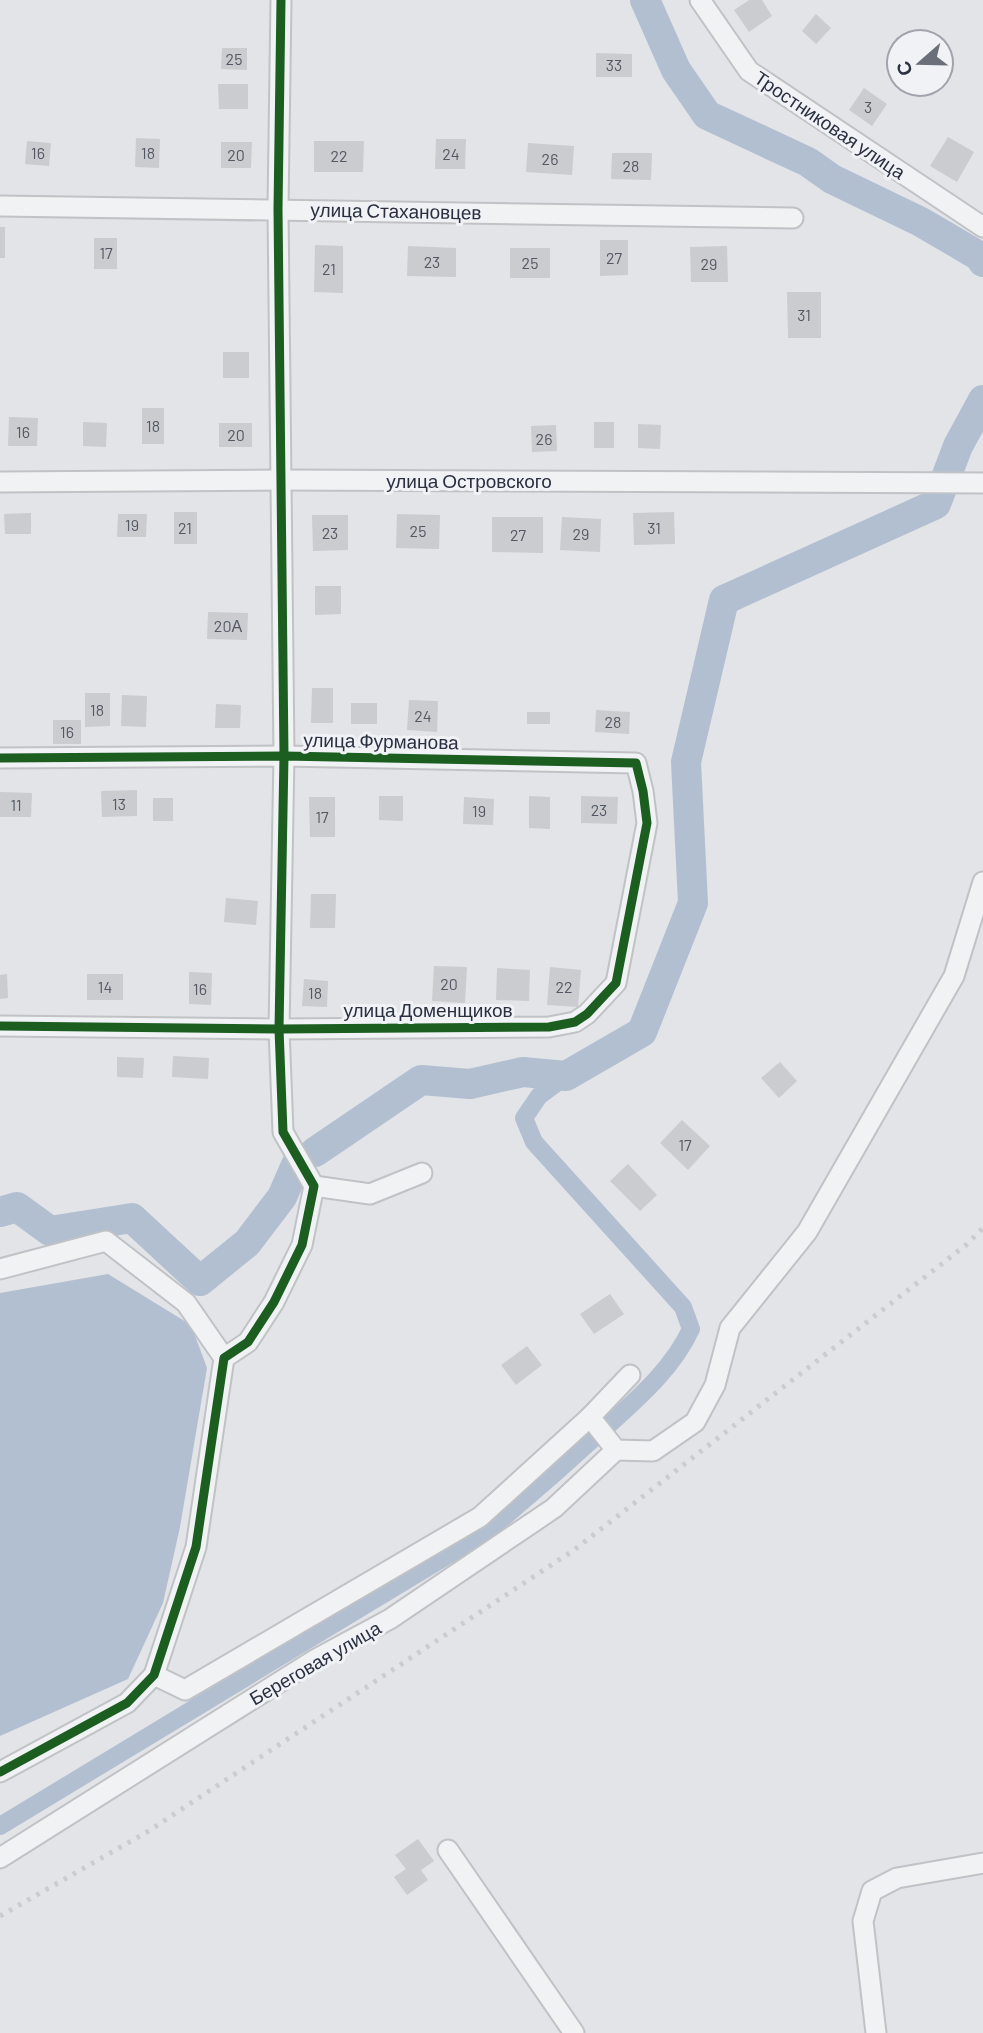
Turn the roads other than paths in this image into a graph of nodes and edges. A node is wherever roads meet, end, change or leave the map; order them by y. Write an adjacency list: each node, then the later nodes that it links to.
1 (281, 0): 4 (street)
2 (700, 0): 6 (street, Тростниковая улица)
3 (0, 206): 4 (street, улица Стахановцев)
4 (278, 209): 5 (street, улица Стахановцев); 7 (street)
5 (793, 218)
6 (983, 227)
7 (282, 480): 8 (street, улица Островского); 9 (street, улица Островского); 10 (street)
8 (0, 482)
9 (983, 483)
10 (284, 756): 11 (street, улица Фурманова); 12 (street, улица Фурманова); 15 (street)
11 (0, 758)
12 (636, 763): 15 (street, улица Доменщиков)
13 (983, 882): 22 (street)
14 (0, 1026): 15 (street, улица Доменщиков)
15 (279, 1029): 17 (street)
16 (422, 1173): 17 (street)
17 (314, 1186): 19 (street)
18 (0, 1269): 19 (street)
19 (224, 1357): 23 (street)
20 (630, 1375): 21 (street)
21 (590, 1417): 22 (street); 23 (street)
22 (617, 1450): 26 (street, Береговая улица)
23 (154, 1675): 24 (street)
24 (0, 1772)
25 (448, 1850): 28 (street)
26 (0, 1858)
27 (983, 1863): 29 (street)
28 (574, 2033)
29 (876, 2033)

